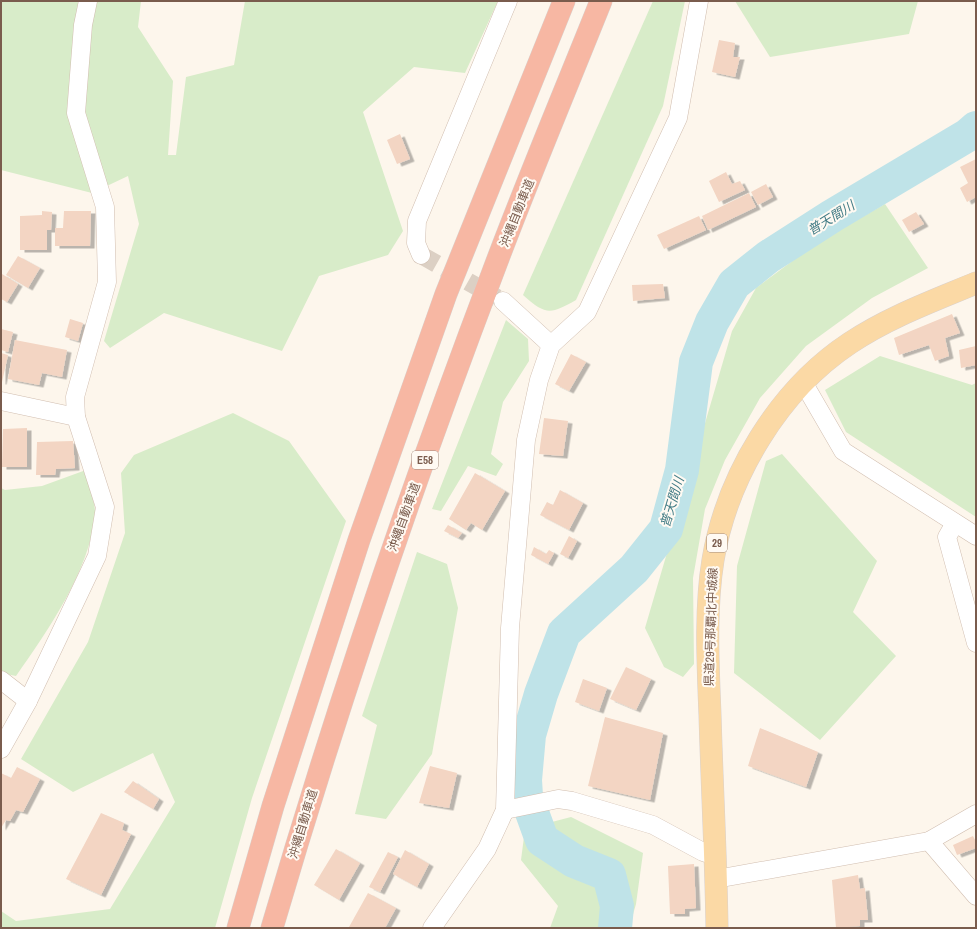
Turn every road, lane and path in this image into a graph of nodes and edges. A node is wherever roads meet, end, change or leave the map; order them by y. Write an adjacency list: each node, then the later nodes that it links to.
1 (88, 1): 12 (street)
2 (508, 1): 6 (street)
3 (564, 1): 25 (highway)
4 (601, 1): 26 (highway, 沖縄自動車道 / E58)
5 (699, 1): 9 (street)
6 (421, 255)
7 (976, 283): 10 (main road, 県道29号那覇北中城線 / 29)
8 (503, 301): 9 (street)
9 (551, 345): 19 (street)
10 (803, 382): 13 (street); 22 (main road, 県道29号那覇北中城線 / 29)
11 (1, 401): 12 (street)
12 (76, 418): 17 (street)
13 (954, 523): 14 (street); 15 (street)
14 (976, 536)
15 (976, 643)
16 (1, 680): 17 (street)
17 (28, 701): 18 (street)
18 (1, 749)
19 (506, 810): 22 (street); 27 (street)
20 (976, 814): 21 (street)
21 (929, 841): 23 (street); 24 (street)
22 (715, 856): 23 (main road, 県道29号那覇北中城線 / 29)
23 (716, 879): 28 (main road, 県道29号那覇北中城線 / 29)
24 (976, 896)
25 (238, 928)
26 (272, 928)
27 (432, 928)
28 (717, 928)

